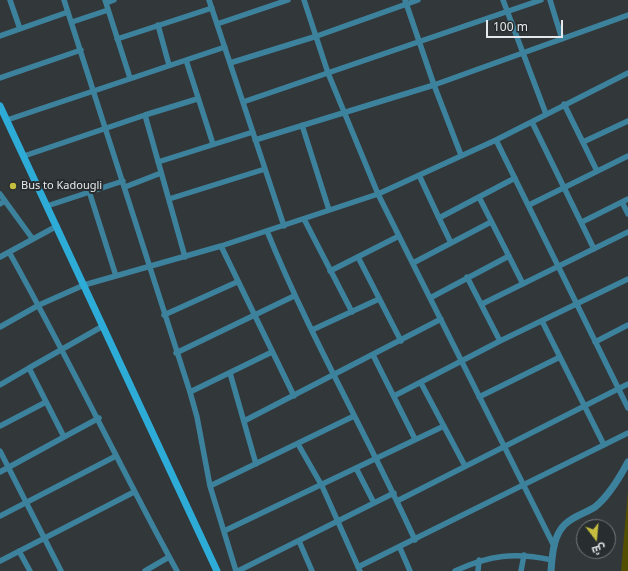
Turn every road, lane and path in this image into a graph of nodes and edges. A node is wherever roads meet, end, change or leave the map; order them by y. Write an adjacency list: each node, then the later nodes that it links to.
1 (10, 0): 21 (street)
2 (64, 0): 15 (street)
3 (114, 0): 11 (street)
4 (209, 0): 13 (street)
5 (288, 0): 19 (street)
6 (304, 0): 23 (street)
7 (418, 0): 12 (street)
8 (503, 0): 16 (street)
9 (541, 0): 16 (street)
10 (550, 0): 25 (street)
11 (105, 1): 14 (street)
12 (406, 2): 23 (street); 26 (street)
13 (212, 8): 19 (street); 20 (street)
14 (108, 10): 18 (street); 24 (street)
15 (68, 12): 18 (street); 21 (street)
16 (508, 12): 26 (street); 29 (street)
17 (628, 14): 25 (street)
18 (72, 22): 28 (street)
19 (217, 24): 27 (street)
20 (158, 25): 24 (street); 32 (street)
21 (20, 29): 22 (street)
22 (0, 36)
23 (317, 36): 31 (street); 33 (street)
24 (117, 39): 36 (street)
25 (562, 39): 29 (street)
26 (419, 43): 33 (street); 37 (street)
27 (225, 47): 30 (street); 31 (street)
28 (81, 50): 35 (street); 38 (street)
29 (522, 53): 37 (street); 44 (street)
30 (186, 60): 32 (street); 39 (street)
31 (230, 64): 40 (street)
32 (169, 65): 36 (street)
33 (328, 73): 40 (street); 43 (street)
34 (628, 73): 41 (street)
35 (0, 78)
36 (130, 78): 38 (street)
37 (434, 85): 43 (street); 56 (street)
38 (94, 90): 46 (street); 50 (street)
39 (197, 99): 45 (street); 55 (street)
40 (243, 102): 51 (street)
41 (564, 104): 44 (street); 54 (street)
42 (0, 106): 46 (main road)
43 (344, 113): 49 (street); 69 (street)
44 (546, 114): 47 (street)
45 (145, 115): 50 (street); 59 (street)
46 (7, 120): 57 (main road)
47 (532, 122): 53 (street); 66 (street)
48 (627, 123): 54 (street)
49 (302, 125): 52 (street); 77 (street)
50 (106, 127): 57 (street); 65 (street)
51 (253, 132): 52 (street); 55 (street)
52 (255, 140): 60 (street)
53 (496, 140): 56 (street); 64 (street)
54 (583, 142): 61 (street)
55 (213, 144): 59 (street)
56 (461, 155): 63 (street)
57 (24, 156): 76 (main road)
58 (628, 156): 61 (street)
59 (158, 162): 62 (street)
60 (265, 169): 71 (street); 84 (street)
61 (597, 171): 66 (street)
62 (161, 173): 65 (street); 71 (street)
63 (419, 175): 69 (street); 79 (street)
64 (515, 178): 70 (street); 75 (street)
65 (124, 184): 67 (street); 98 (street)
66 (565, 186): 75 (street); 82 (street)
67 (89, 191): 76 (street); 101 (street)
68 (0, 194): 73 (street)
69 (378, 194): 77 (street); 87 (street)
70 (479, 197): 79 (street); 81 (street)
71 (169, 199): 93 (street)
72 (628, 199): 74 (street)
73 (3, 202): 88 (street)
74 (622, 202): 78 (street); 82 (street)
75 (529, 205): 99 (street)
76 (48, 206): 83 (main road)
77 (329, 210): 80 (street)
78 (628, 214)
79 (439, 218): 89 (street)
80 (304, 219): 84 (street); 100 (street)
81 (491, 222): 89 (street); 94 (street)
82 (582, 222): 91 (street)
83 (57, 226): 88 (street); 106 (main road)
84 (284, 226): 85 (street)
85 (267, 231): 90 (street); 107 (street)
86 (628, 232): 91 (street)
87 (399, 236): 96 (street); 97 (street)
88 (32, 238): 92 (street)
89 (451, 243): 97 (street)
90 (221, 246): 93 (street); 104 (street)
91 (594, 249): 99 (street)
92 (9, 252): 95 (street); 112 (street)
93 (185, 256): 98 (street)
94 (509, 256): 102 (street); 105 (street)
95 (0, 257)
96 (358, 257): 100 (street); 109 (street)
97 (413, 263): 108 (street)
98 (150, 266): 101 (street); 114 (street)
99 (559, 266): 105 (street); 111 (street)
100 (330, 271): 113 (street)
101 (116, 276): 106 (street)
102 (468, 278): 108 (street); 110 (street)
103 (628, 279): 111 (street)
104 (237, 282): 114 (street); 115 (street)
105 (523, 284): 110 (street)
106 (84, 285): 112 (street); 119 (main road)
107 (294, 296): 115 (street); 121 (street)
108 (430, 298): 116 (street)
109 (379, 299): 113 (street); 122 (street)
110 (482, 304): 123 (street)
111 (577, 304): 117 (street); 124 (street)
112 (39, 306): 120 (street); 125 (street)
113 (352, 312): 121 (street)
114 (164, 315): 127 (street)
115 (255, 316): 126 (street); 127 (street)
116 (441, 319): 122 (street); 130 (street)
117 (542, 320): 123 (street); 129 (street)
118 (628, 325): 124 (street)
119 (103, 326): 125 (street); 192 (main road)
120 (0, 327)
121 (312, 330): 133 (street)
122 (400, 341): 128 (street)
123 (500, 341): 130 (street)
124 (595, 342): 137 (street)
125 (62, 350): 131 (street); 146 (street)
126 (272, 352): 132 (street); 139 (street)
127 (176, 353): 138 (street)
128 (373, 355): 133 (street); 140 (street)
129 (560, 357): 141 (street); 143 (street)
130 (462, 361): 134 (street); 141 (street)
131 (29, 368): 136 (street); 142 (street)
132 (230, 373): 138 (street); 147 (street)
133 (334, 375): 139 (street); 145 (street)
134 (421, 383): 140 (street); 149 (street)
135 (628, 384): 137 (street)
136 (0, 385)
137 (618, 389): 143 (street); 144 (street)
138 (190, 392): 166 (street)
139 (294, 396): 147 (street)
140 (394, 396): 152 (street)
141 (479, 397): 155 (street)
142 (46, 402): 148 (street); 151 (street)
143 (585, 406): 154 (street); 155 (street)
144 (628, 408)
145 (354, 416): 153 (street); 158 (street)
146 (99, 418): 151 (street); 157 (street)
147 (244, 421): 160 (street)
148 (0, 426)
149 (444, 426): 152 (street); 161 (street)
150 (628, 433): 154 (street)
151 (64, 437): 162 (street)
152 (415, 439): 158 (street)
153 (298, 444): 160 (street); 167 (street)
154 (604, 445): 165 (street)
155 (504, 446): 161 (street); 165 (street)
156 (0, 451): 162 (street)
157 (116, 456): 168 (street); 171 (street)
158 (376, 459): 163 (street); 169 (street)
159 (628, 462): 180 (street)
160 (256, 464): 166 (street)
161 (465, 466): 170 (street)
162 (9, 467): 164 (street); 171 (street)
163 (356, 468): 167 (street); 172 (street)
164 (0, 472)
165 (524, 485): 177 (street); 180 (street)
166 (210, 486): 175 (street)
167 (322, 486): 174 (street); 175 (street)
168 (134, 492): 176 (street); 183 (street)
169 (394, 493): 170 (street); 172 (street)
170 (397, 501): 177 (street)
171 (26, 502): 173 (street); 176 (street)
172 (374, 503): 174 (street)
173 (0, 516)
174 (338, 522): 178 (street); 187 (street)
175 (224, 531): 193 (street)
176 (44, 538): 181 (street); 189 (street)
177 (415, 540): 179 (street)
178 (298, 541): 193 (street); 194 (street)
179 (400, 548): 187 (street); 195 (street)
180 (555, 548): 185 (street)
181 (19, 551): 186 (street); 188 (street)
182 (524, 555): 184 (street); 185 (street); 198 (street)
183 (169, 558): 190 (street); 191 (street)
184 (479, 560): 196 (street); 197 (street)
185 (552, 560): 199 (street)
186 (0, 561)
187 (359, 569)
188 (30, 571)
189 (61, 571)
190 (145, 571)
191 (177, 571)
192 (217, 571)
193 (237, 571)
194 (312, 571)
195 (410, 571)
196 (455, 571)
197 (478, 571)
198 (521, 571)
199 (551, 571)

